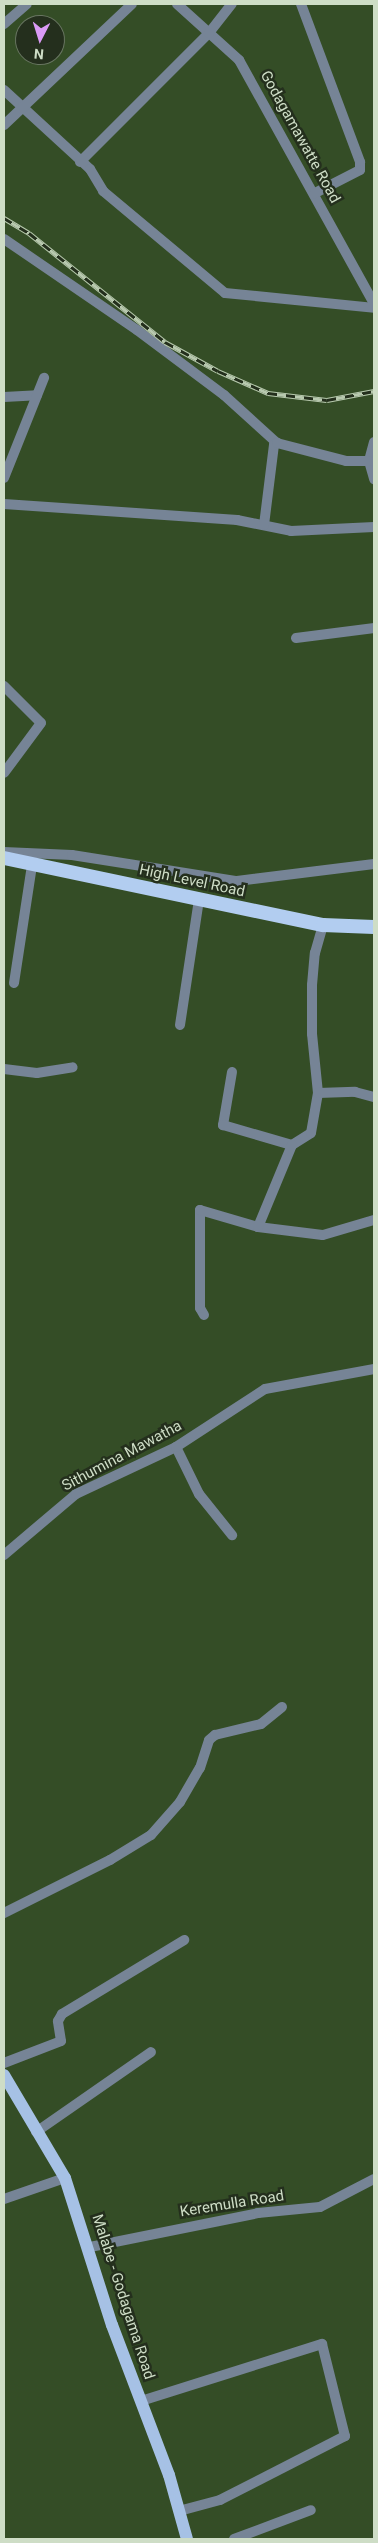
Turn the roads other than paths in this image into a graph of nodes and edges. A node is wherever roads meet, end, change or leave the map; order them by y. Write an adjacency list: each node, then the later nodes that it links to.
1 (27, 4): 6 (street)
2 (132, 4): 9 (street)
3 (177, 4): 7 (street, Godagamawatte Road)
4 (232, 4): 7 (street)
5 (301, 4): 12 (street)
6 (4, 24)
7 (209, 33): 11 (street); 12 (street, Godagamawatte Road)
8 (4, 90): 9 (street)
9 (22, 106): 10 (street); 11 (street)
10 (4, 125)
11 (80, 162): 15 (street)
12 (315, 193): 14 (street, Godagamawatte Road)
13 (4, 239): 20 (street)
14 (374, 304)
15 (374, 308)
16 (44, 378): 17 (street)
17 (37, 395): 18 (street); 22 (street)
18 (4, 397)
19 (374, 442): 21 (street)
20 (277, 443): 21 (street); 25 (street)
21 (369, 461): 23 (street)
22 (4, 478)
23 (374, 479)
24 (4, 504): 25 (street)
25 (264, 525): 26 (street)
26 (374, 527)
27 (374, 628): 28 (street)
28 (296, 638)
29 (4, 686): 30 (street)
30 (4, 773)
31 (4, 852): 33 (street)
32 (4, 858): 34 (highway, High Level Road)
33 (374, 864)
34 (32, 865): 35 (highway, High Level Road); 38 (street)
35 (199, 899): 36 (highway, High Level Road); 39 (street)
36 (323, 925): 37 (highway, High Level Road); 43 (street)
37 (374, 928)
38 (14, 983)
39 (180, 1025)
40 (72, 1067): 41 (street)
41 (4, 1069)
42 (232, 1072): 45 (street)
43 (318, 1093): 44 (street); 45 (street)
44 (374, 1097)
45 (292, 1146): 47 (street)
46 (374, 1220): 47 (street)
47 (258, 1227): 48 (street)
48 (204, 1315)
49 (374, 1369): 50 (street, Sithumina Mawatha)
50 (176, 1447): 51 (street); 52 (street, Sithumina Mawatha)
51 (232, 1535)
52 (4, 1555)
53 (282, 1707): 54 (street)
54 (4, 1913)
55 (184, 1940): 57 (street)
56 (151, 2052): 59 (street)
57 (4, 2063)
58 (4, 2075): 59 (main road, Malabe - Godagama Road)
59 (36, 2132): 60 (main road, Malabe - Godagama Road)
60 (65, 2178): 62 (street); 63 (main road, Malabe - Godagama Road)
61 (374, 2179): 63 (street, Keremulla Road)
62 (4, 2200)
63 (90, 2247): 64 (main road, Malabe - Godagama Road)
64 (141, 2401): 66 (main road, Malabe - Godagama Road); 66 (street)
65 (311, 2510): 68 (street)
66 (179, 2511): 67 (main road, Malabe - Godagama Road)
67 (187, 2539)
68 (234, 2539)

